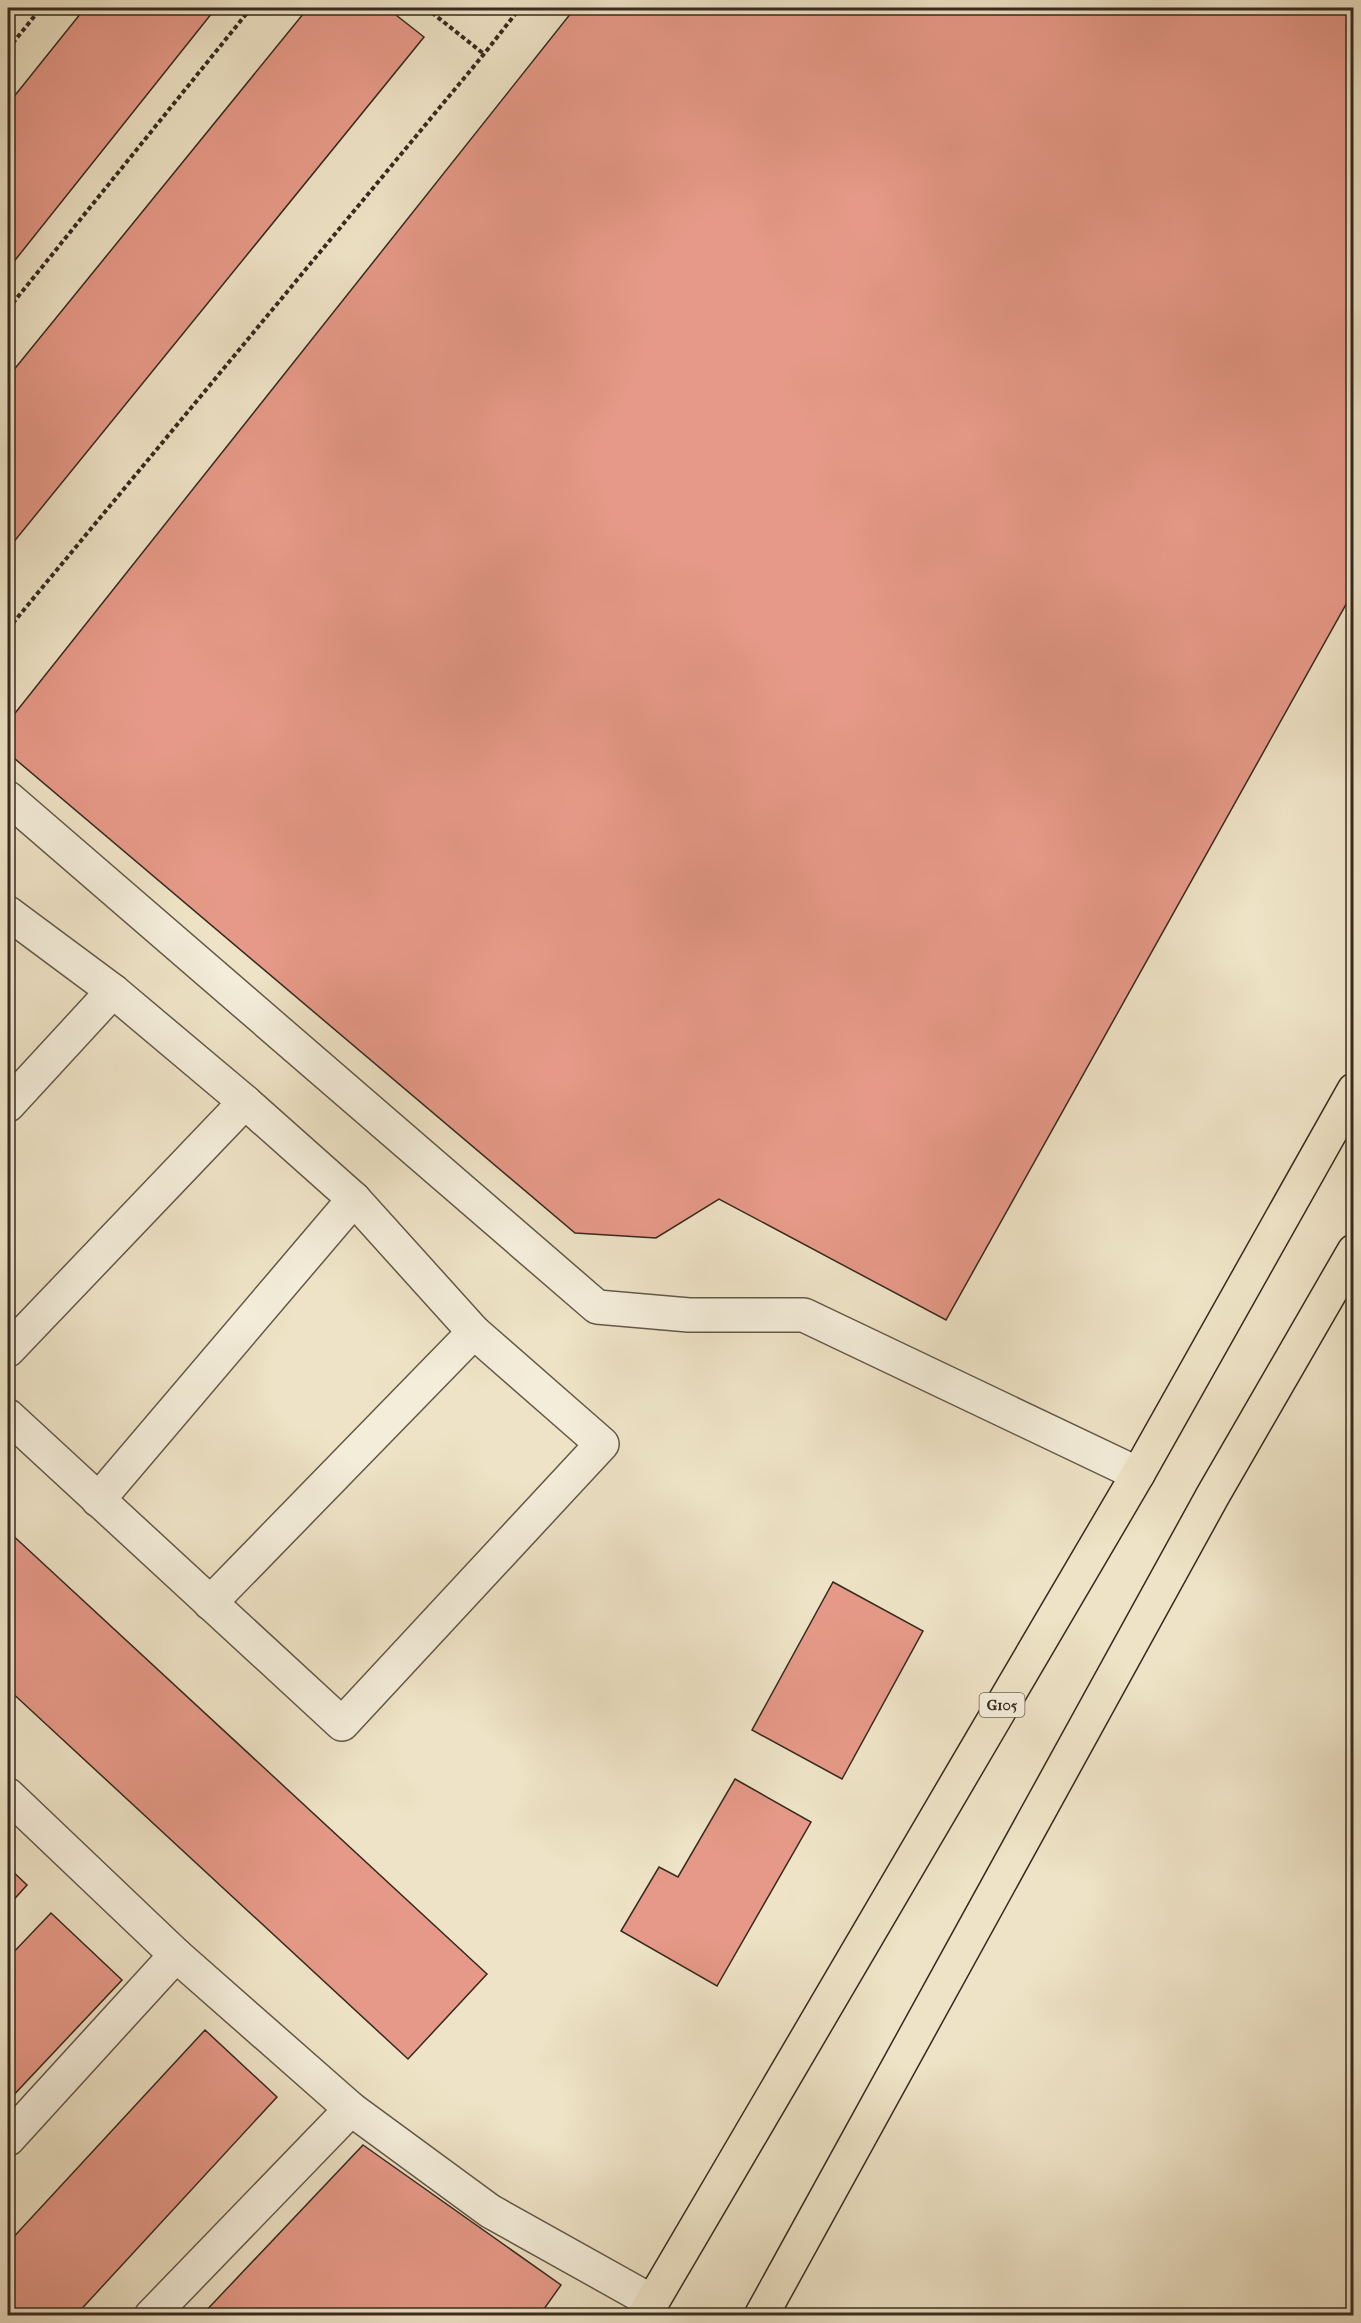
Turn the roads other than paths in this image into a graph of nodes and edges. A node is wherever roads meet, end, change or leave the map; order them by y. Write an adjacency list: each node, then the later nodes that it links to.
1 (8, 798): 12 (street)
2 (8, 913): 3 (street)
3 (113, 991): 5 (street); 6 (street)
4 (1353, 1090): 12 (highway, G105)
5 (245, 1102): 7 (street); 10 (street)
6 (8, 1105)
7 (354, 1198): 9 (street); 13 (street)
8 (1353, 1251): 21 (highway)
9 (474, 1332): 14 (street); 14 (street)
10 (8, 1350)
11 (8, 1416): 13 (street)
12 (1138, 1474): 19 (highway, G105)
13 (98, 1500): 14 (street)
14 (210, 1603)
15 (8, 1795): 16 (street)
16 (176, 1955): 17 (street); 18 (street)
17 (351, 2109): 19 (street); 20 (street)
18 (8, 2139)
19 (647, 2308)
20 (151, 2316)
21 (761, 2316)

